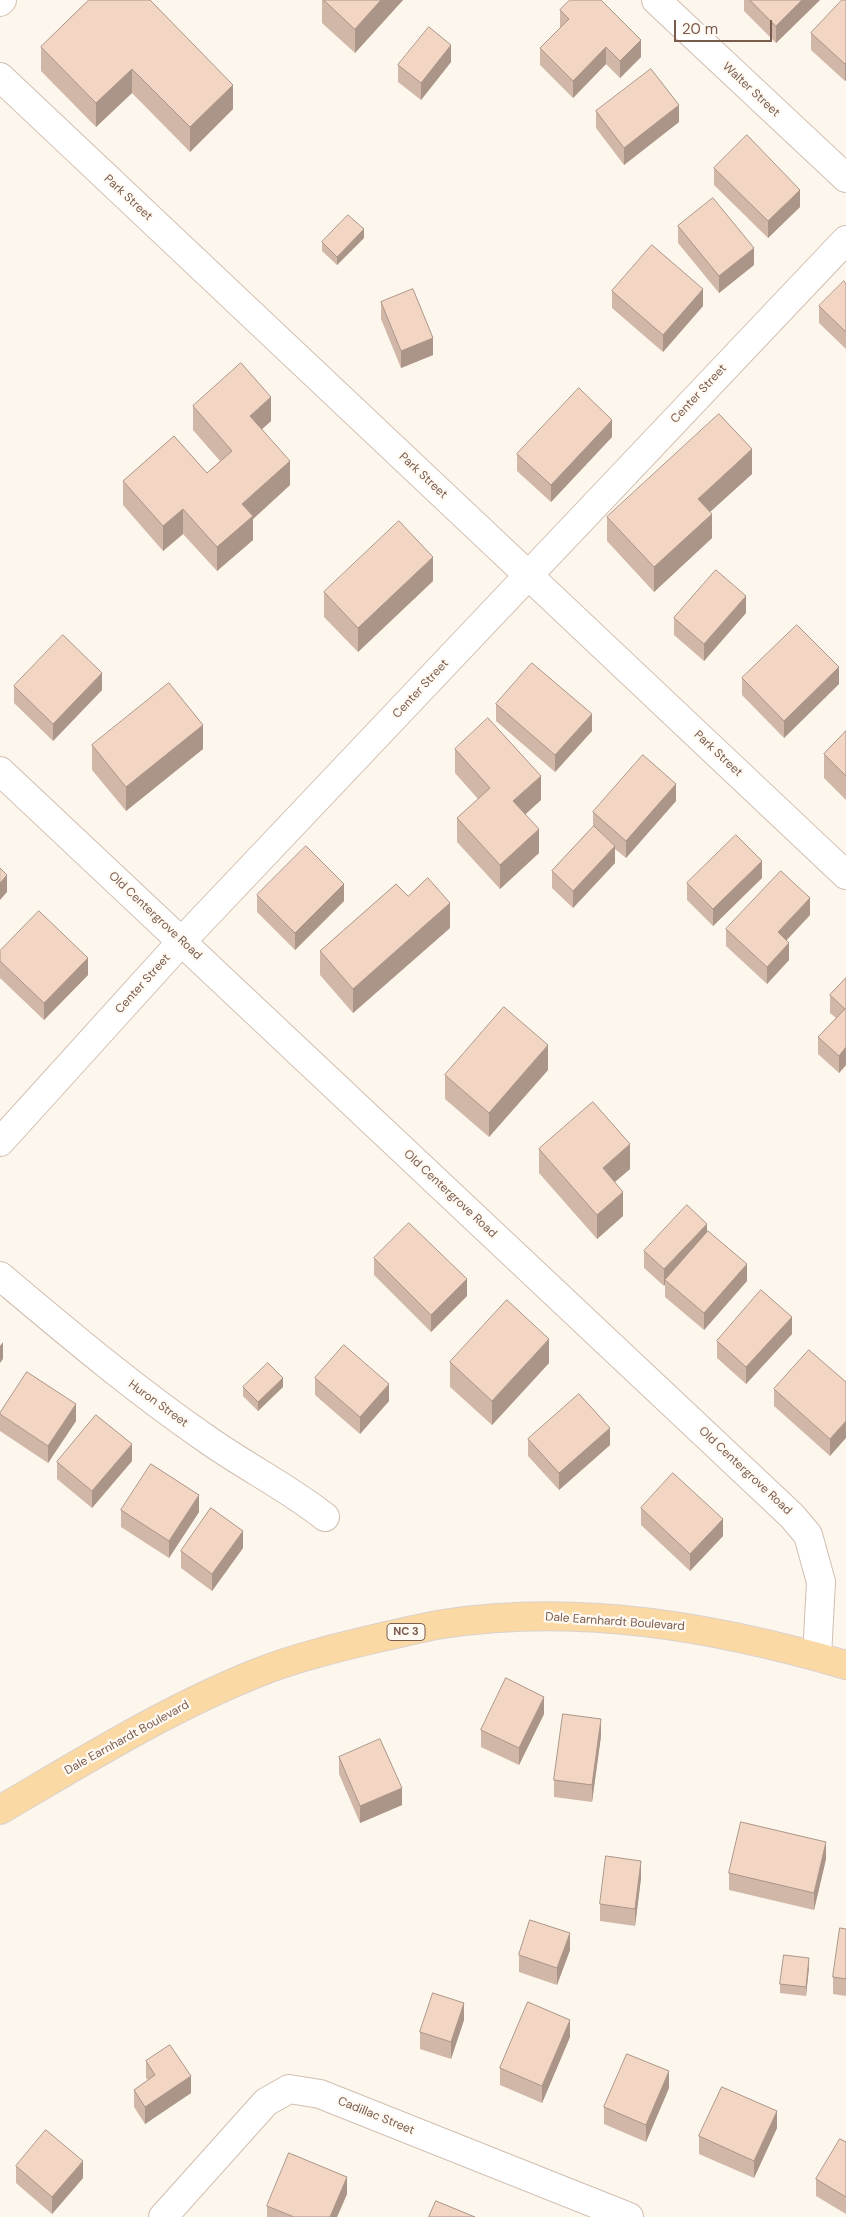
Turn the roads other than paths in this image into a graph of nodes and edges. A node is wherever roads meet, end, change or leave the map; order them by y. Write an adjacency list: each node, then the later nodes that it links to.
1 (656, 0): 3 (street, Walter Street)
2 (0, 76): 5 (street, Park Street)
3 (846, 178)
4 (846, 240): 5 (street, Center Street)
5 (528, 575): 7 (street, Park Street); 8 (street, Center Street)
6 (0, 771): 8 (street, Old Centergrove Road)
7 (846, 875)
8 (182, 941): 9 (street, Center Street); 12 (street, Old Centergrove Road)
9 (0, 1142)
10 (0, 1276): 11 (street, Huron Street)
11 (325, 1517)
12 (817, 1656): 13 (main road, Dale Earnhardt Boulevard / NC 3); 14 (main road, Dale Earnhardt Boulevard / NC 3)
13 (846, 1665)
14 (0, 1810)
15 (600, 2212): 16 (street, Cadillac Street); 17 (street, Cadillac Street)
16 (163, 2217)
17 (629, 2217)

